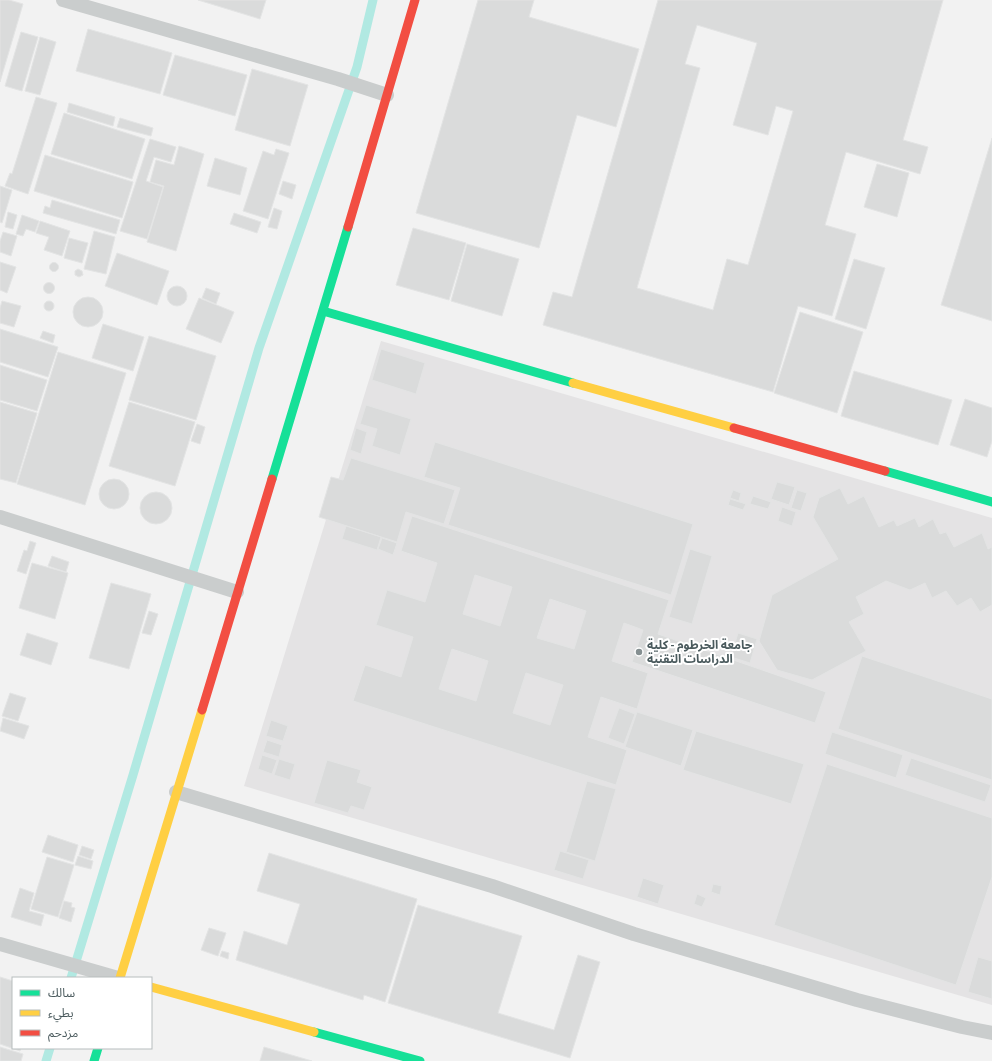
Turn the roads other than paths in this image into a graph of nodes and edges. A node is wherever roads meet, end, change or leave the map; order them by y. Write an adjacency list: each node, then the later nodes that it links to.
1 (63, 0): 3 (lane)
2 (415, 0): 3 (street)
3 (386, 95): 4 (street)
4 (323, 312): 5 (street); 7 (street)
5 (992, 502)
6 (0, 517): 7 (lane)
7 (237, 592): 8 (street)
8 (176, 792): 11 (street); 13 (lane)
9 (0, 944): 10 (lane)
10 (116, 977)
11 (119, 977)
12 (152, 987): 16 (street)
13 (992, 1033)
14 (98, 1049): 15 (street)
15 (94, 1061)
16 (420, 1061)

